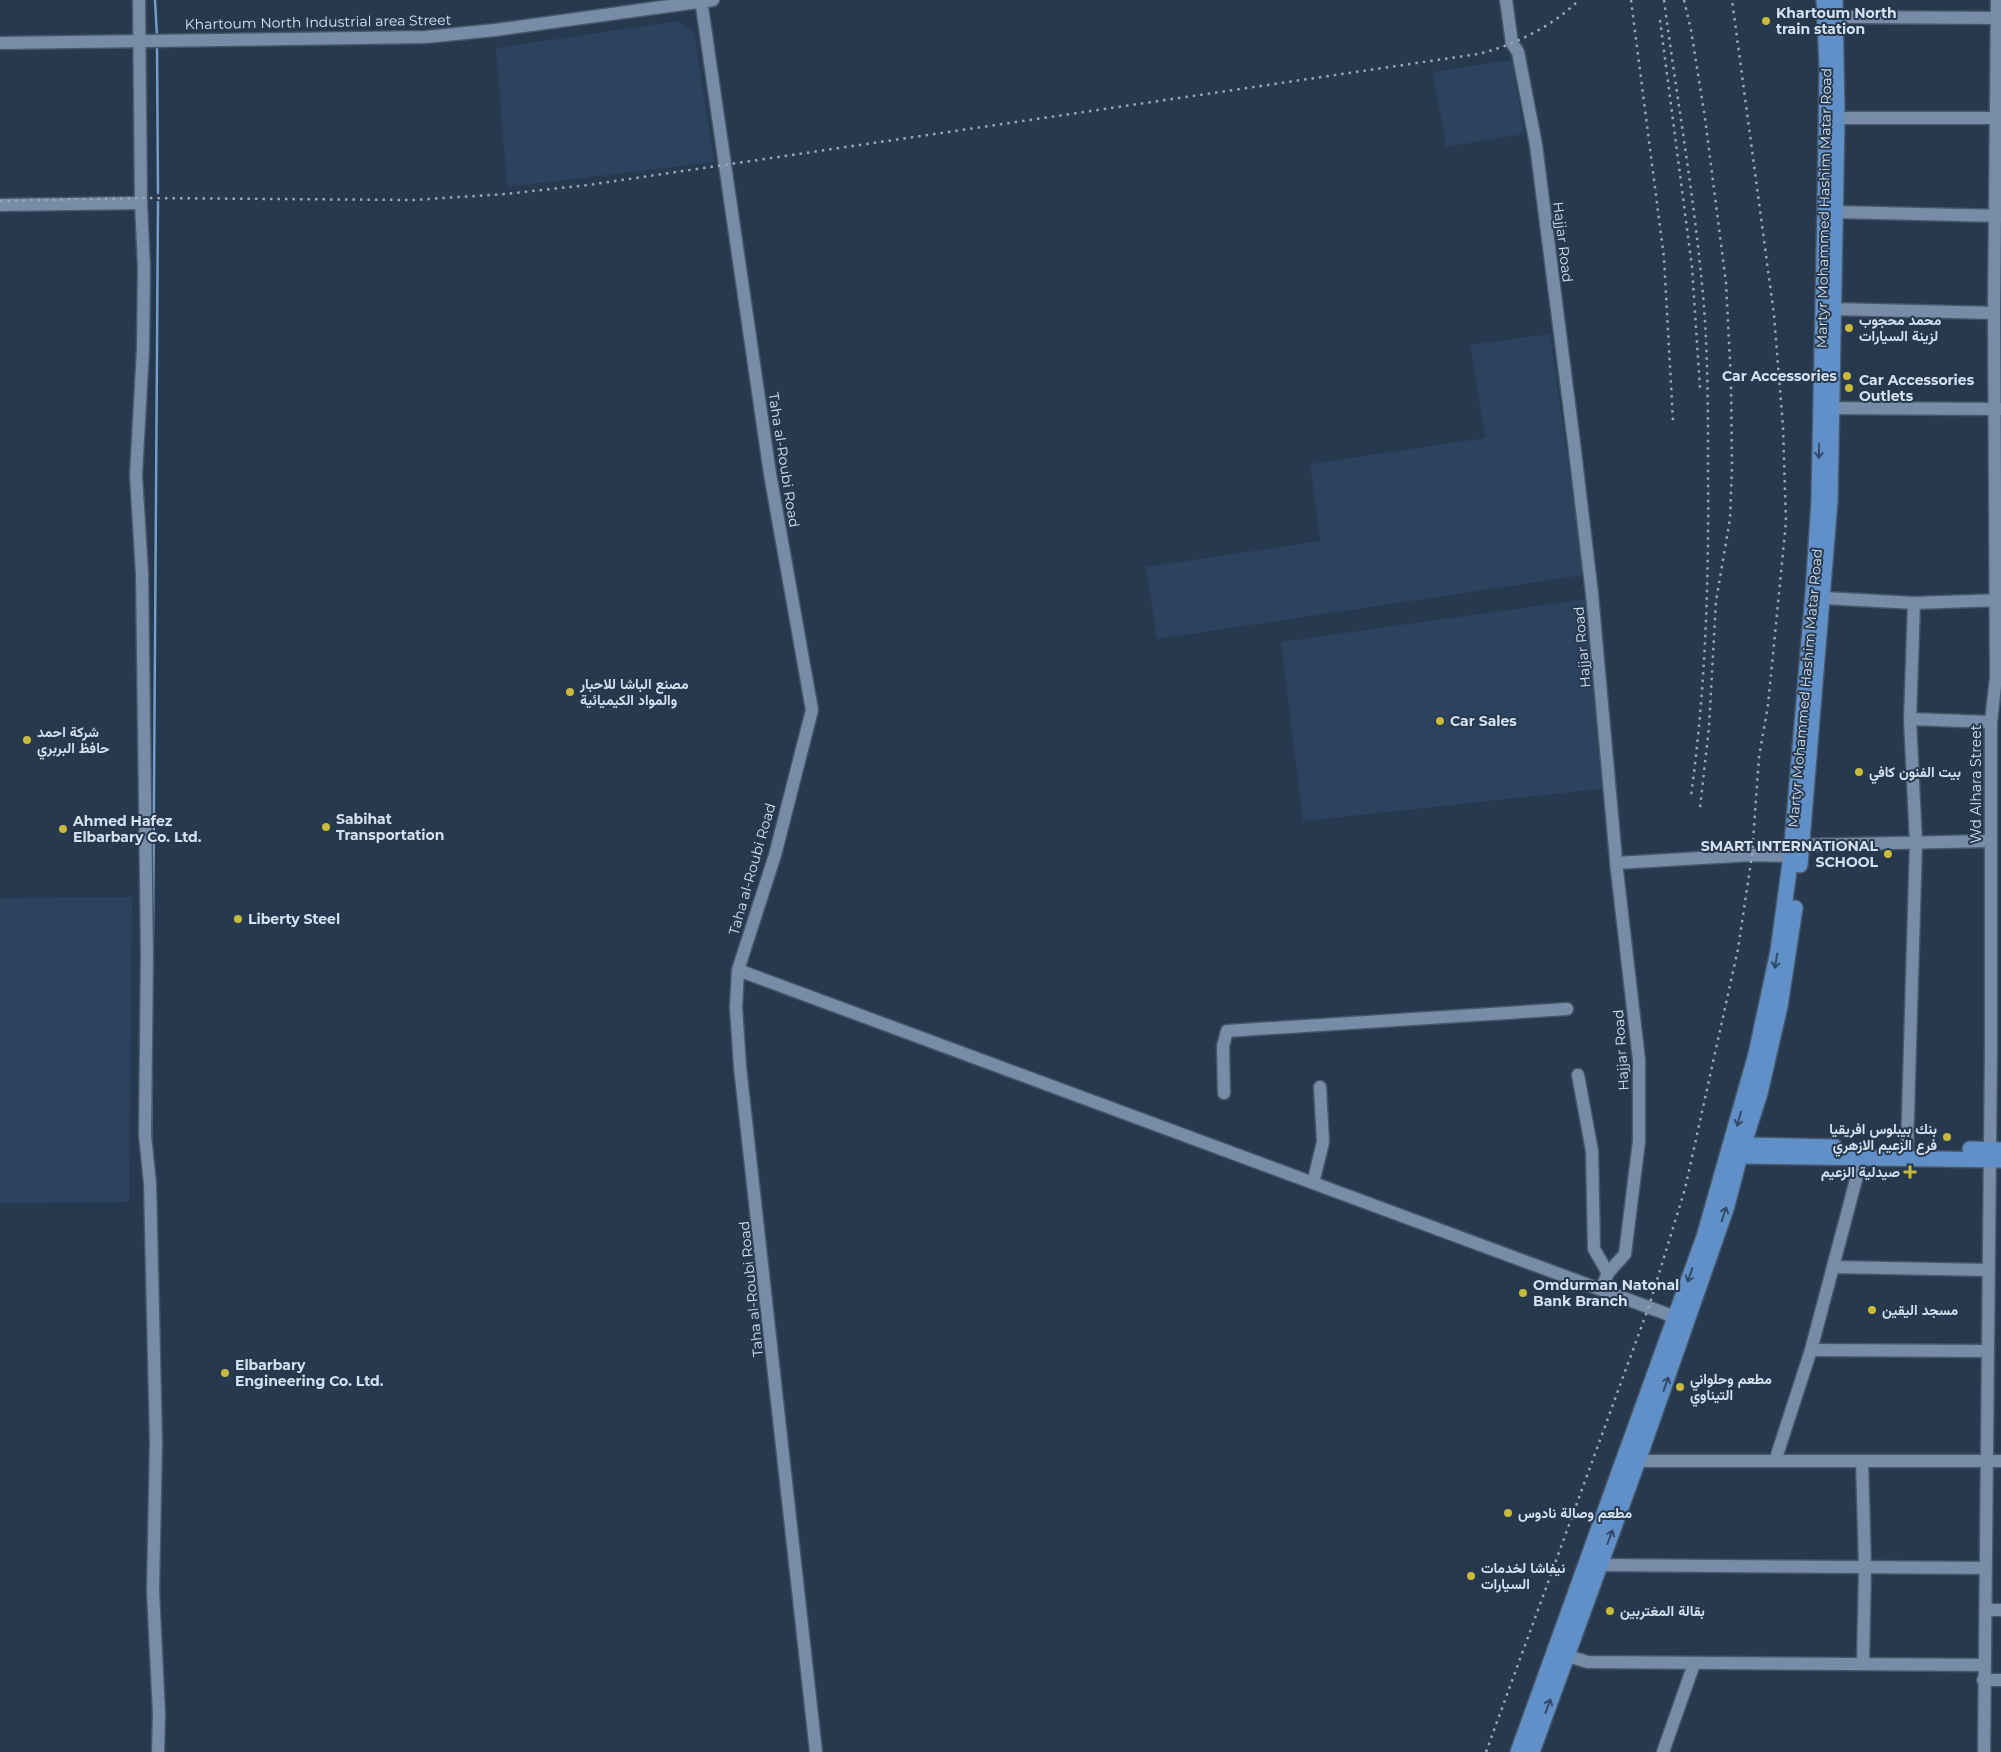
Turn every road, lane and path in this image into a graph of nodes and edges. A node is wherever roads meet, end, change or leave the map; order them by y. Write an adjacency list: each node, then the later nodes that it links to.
1 (139, 0): 9 (street)
2 (1506, 0): 35 (street, Hajjar Road)
3 (1824, 0): 21 (main road, Martyr Mohammed Hashim Matar Road)
4 (1835, 0): 7 (main road, Martyr Mohammed Hashim Matar Road)
5 (1997, 0): 8 (street, Wd Alhara Street)
6 (705, 1): 9 (street, Khartoum North Industrial area Street); 38 (street, Taha al-Roubi Road)
7 (1836, 17): 8 (street); 12 (main road, Martyr Mohammed Hashim Matar Road)
8 (1999, 18): 11 (street, Wd Alhara Street)
9 (151, 40): 10 (street, Khartoum North Industrial area Street); 15 (street)
10 (0, 43)
11 (1999, 91): 13 (street, Wd Alhara Street)
12 (1838, 118): 13 (street); 17 (main road, Martyr Mohammed Hashim Matar Road)
13 (1996, 118): 14 (street, Wd Alhara Street)
14 (1998, 149): 18 (street, Wd Alhara Street)
15 (141, 203): 16 (street); 73 (street)
16 (0, 206)
17 (1836, 212): 18 (street); 19 (main road, Martyr Mohammed Hashim Matar Road)
18 (1998, 216): 20 (street, Wd Alhara Street)
19 (1833, 309): 20 (street); 21 (main road, Martyr Mohammed Hashim Matar Road)
20 (1994, 312): 22 (street, Wd Alhara Street)
21 (1826, 408): 22 (street); 23 (main road, Martyr Mohammed Hashim Matar Road); 34 (main road, Martyr Mohammed Hashim Matar Road, one-way to 34)
22 (1998, 409): 24 (street, Wd Alhara Street)
23 (1824, 598): 25 (street); 33 (main road, Martyr Mohammed Hashim Matar Road)
24 (1998, 600): 25 (street); 26 (street, Wd Alhara Street)
25 (1914, 603): 27 (street)
26 (1998, 677): 28 (street, Wd Alhara Street)
27 (1910, 719): 28 (street); 32 (street)
28 (1991, 722): 29 (street, Wd Alhara Street)
29 (1996, 744): 30 (street, Wd Alhara Street)
30 (1996, 816): 31 (street, Wd Alhara Street)
31 (1990, 841): 32 (street); 36 (street, Wd Alhara Street)
32 (1916, 843): 33 (street); 44 (street)
33 (1803, 845): 45 (main road, Martyr Mohammed Hashim Matar Road)
34 (1791, 856): 35 (street); 45 (main road, Martyr Mohammed Hashim Matar Road, one-way to 45)
35 (1616, 863): 51 (street, Hajjar Road)
36 (1996, 891): 37 (street, Wd Alhara Street)
37 (1996, 969): 40 (street, Wd Alhara Street)
38 (738, 970): 48 (street); 74 (street, Taha al-Roubi Road)
39 (1567, 1009): 43 (street)
40 (1996, 1046): 46 (street, Wd Alhara Street)
41 (1578, 1076): 51 (street)
42 (1320, 1087): 48 (street)
43 (1224, 1093)
44 (1907, 1148): 45 (main road); 46 (main road)
45 (1736, 1149): 47 (main road); 53 (main road, Martyr Mohammed Hashim Matar Road, one-way to 53); 61 (main road, Martyr Mohammed Hashim Matar Road, one-way to 45)
46 (1995, 1155): 47 (main road); 50 (street, Wd Alhara Street)
47 (1862, 1157): 49 (street)
48 (1313, 1183): 52 (street)
49 (1833, 1267): 50 (street); 54 (street)
50 (1988, 1270): 55 (street, Wd Alhara Street)
51 (1608, 1273): 52 (street, Hajjar Road)
52 (1601, 1289): 53 (street)
53 (1676, 1317): 75 (main road, Martyr Mohammed Hashim Matar Road)
54 (1811, 1350): 55 (street); 57 (street)
55 (1986, 1351): 56 (street, Wd Alhara Street)
56 (1995, 1374): 59 (street, Wd Alhara Street)
57 (1775, 1461): 58 (street); 61 (street)
58 (1862, 1461): 59 (street); 63 (street)
59 (1985, 1461): 60 (street); 64 (street, Wd Alhara Street)
60 (2001, 1461)
61 (1638, 1462): 62 (main road, Martyr Mohammed Hashim Matar Road, one-way to 61)
62 (1600, 1565): 63 (street); 67 (main road, Martyr Mohammed Hashim Matar Road)
63 (1865, 1567): 64 (street); 68 (street)
64 (1985, 1568): 65 (street, Wd Alhara Street)
65 (1986, 1610): 66 (street); 70 (street, Wd Alhara Street)
66 (2001, 1610)
67 (1567, 1656): 69 (street); 76 (main road, Martyr Mohammed Hashim Matar Road, one-way to 67)
68 (1863, 1663): 69 (street); 70 (street)
69 (1694, 1664): 77 (street)
70 (1983, 1665): 71 (street, Wd Alhara Street)
71 (1983, 1680): 72 (street); 78 (street, Wd Alhara Street)
72 (2001, 1680)
73 (158, 1752)
74 (816, 1752)
75 (1518, 1752)
76 (1532, 1752)
77 (1663, 1752)
78 (1984, 1752): 79 (street)
79 (1988, 1752)

